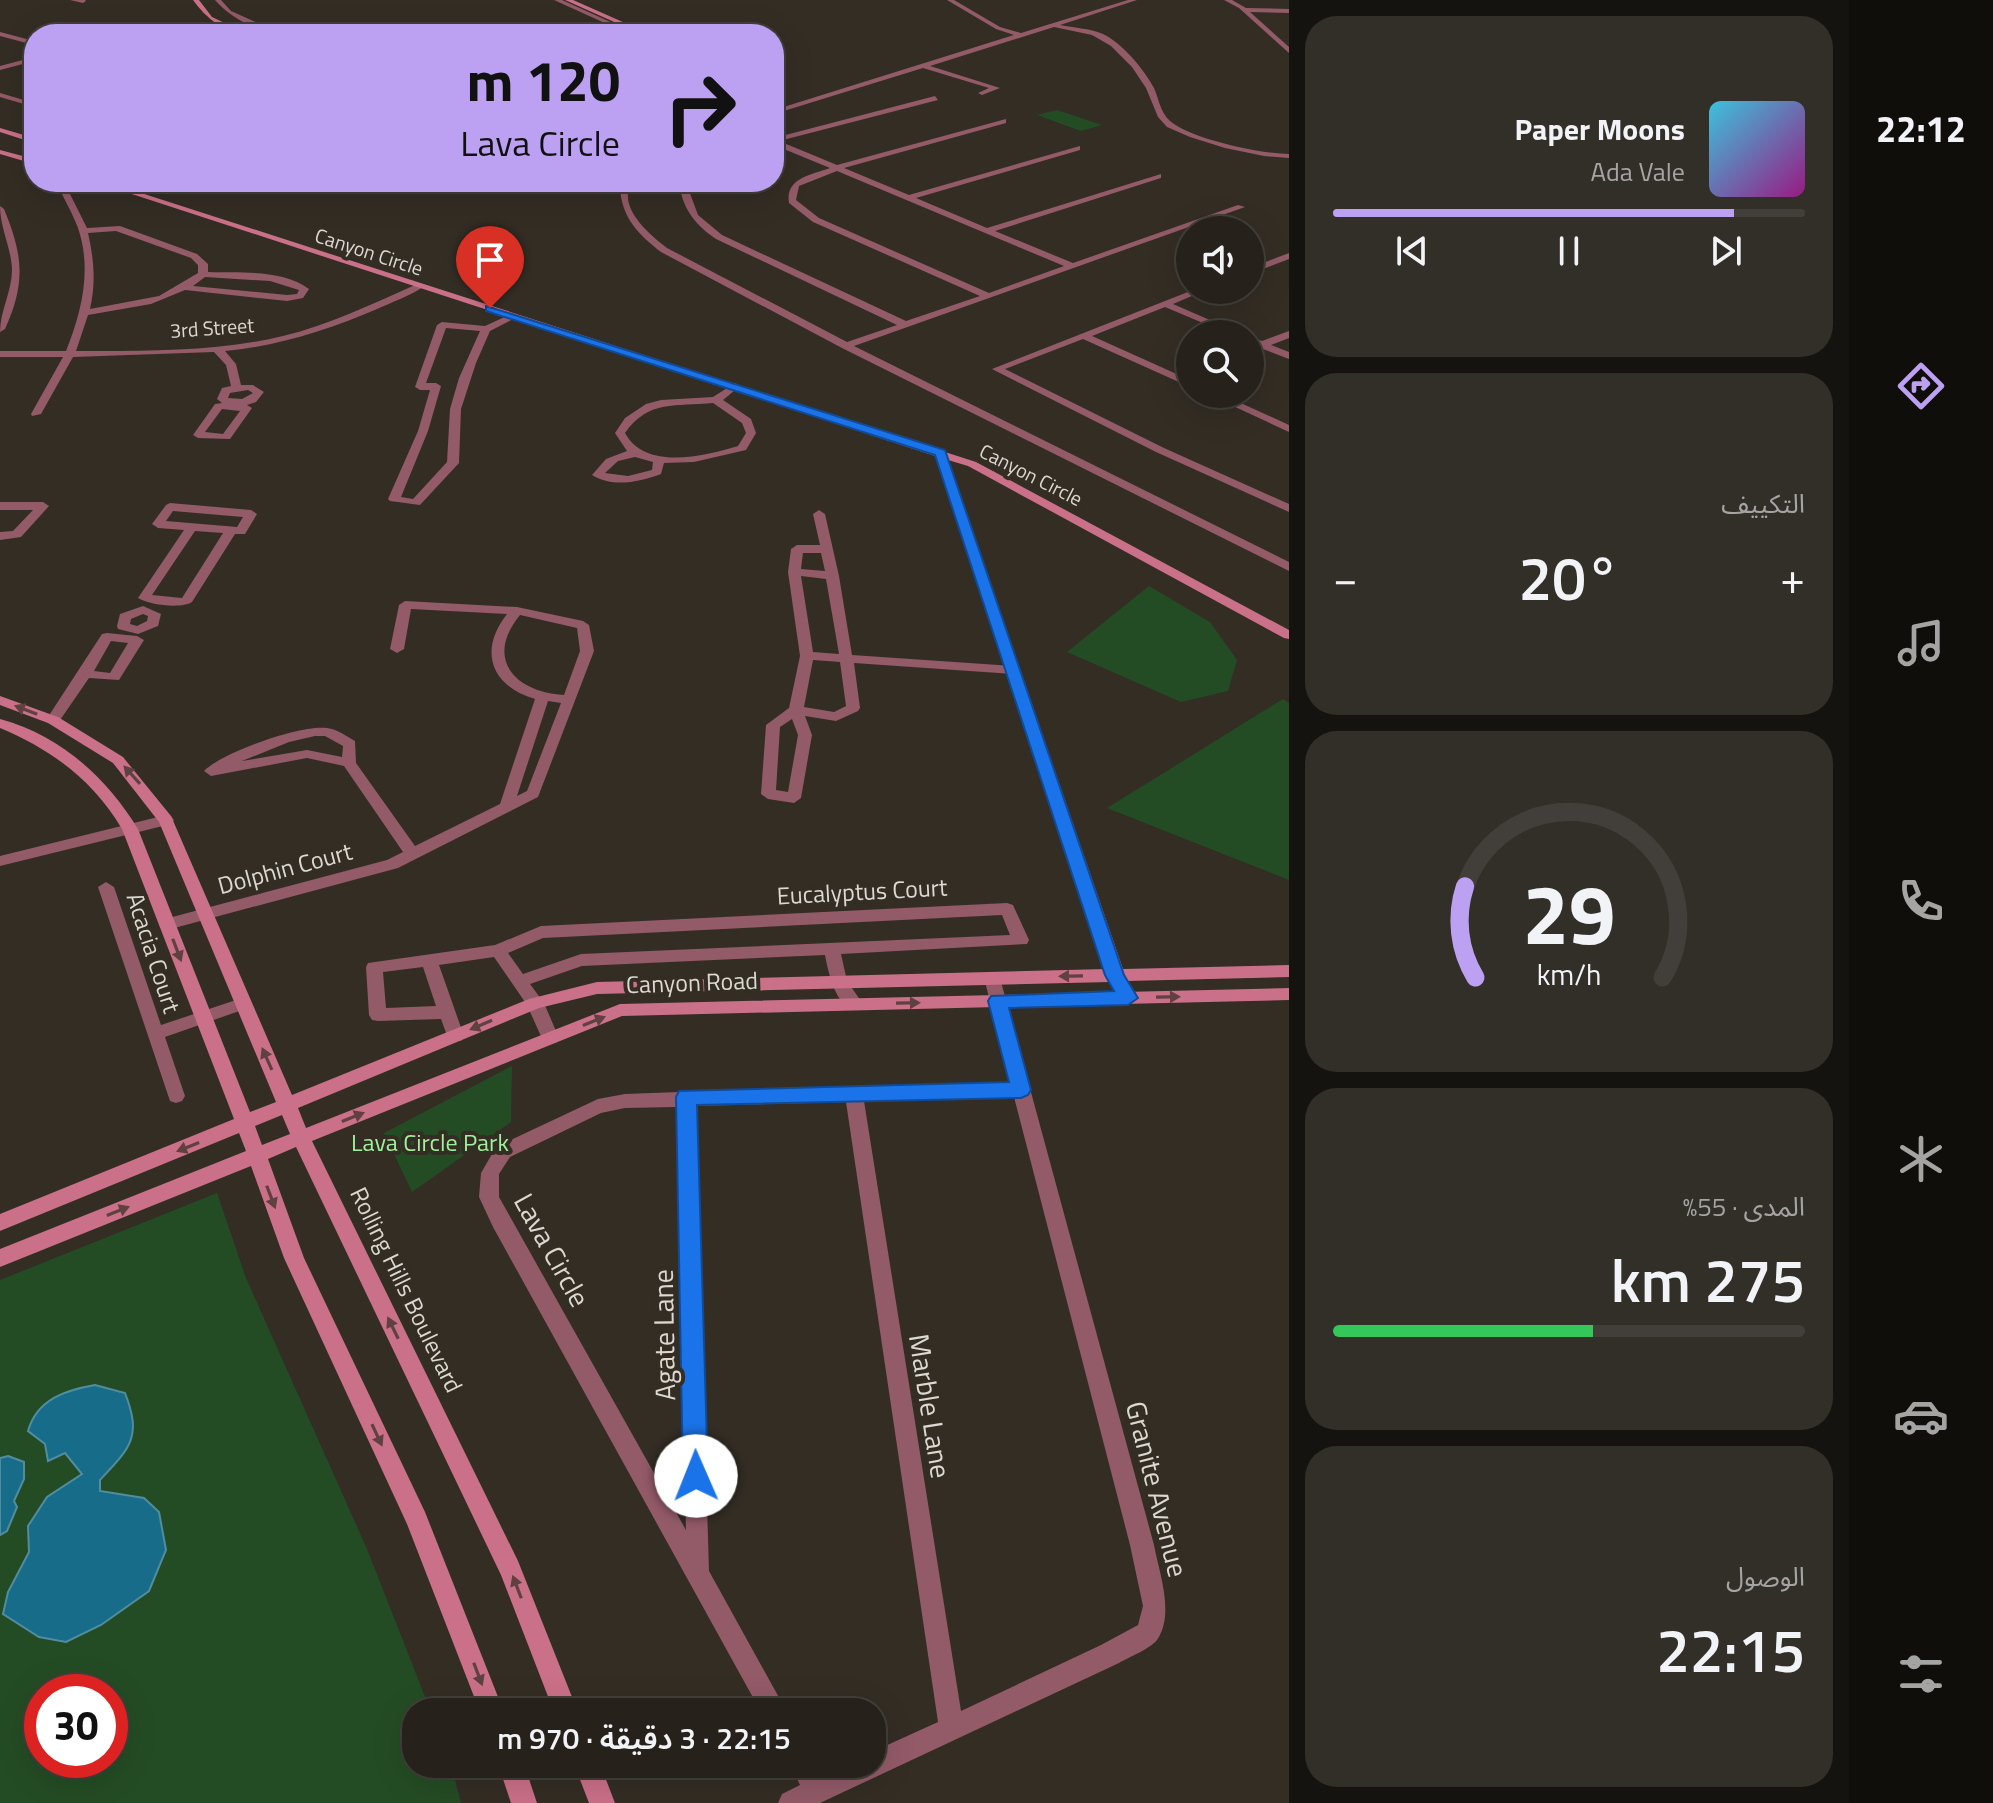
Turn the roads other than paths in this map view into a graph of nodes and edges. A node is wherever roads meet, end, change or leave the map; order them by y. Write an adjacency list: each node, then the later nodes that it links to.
1 (73, 0): 10 (street)
2 (196, 0): 13 (main road)
3 (218, 0): 14 (street)
4 (557, 0): 15 (street)
5 (568, 0): 16 (main road)
6 (950, 0): 20 (street)
7 (963, 0): 18 (street)
8 (1134, 0): 17 (street)
9 (1227, 0): 11 (street)
10 (83, 1)
11 (1243, 10): 12 (street); 22 (street)
12 (1289, 11)
13 (223, 24)
14 (256, 24)
15 (611, 24)
16 (624, 24)
17 (1052, 25): 18 (street); 38 (street)
18 (1030, 32): 20 (street)
19 (0, 34): 21 (street)
20 (1020, 35): 24 (street)
21 (24, 40)
22 (1289, 51)
23 (24, 62): 25 (street)
24 (922, 65): 26 (street); 30 (street)
25 (0, 68)
26 (982, 93)
27 (0, 95): 29 (street)
28 (935, 98): 34 (street)
29 (24, 102)
30 (784, 109)
31 (1003, 121): 40 (street)
32 (0, 130): 33 (main road)
33 (24, 138)
34 (784, 138)
35 (784, 145): 40 (street)
36 (1077, 148): 46 (street)
37 (0, 152): 39 (main road)
38 (1289, 156)
39 (24, 159)
40 (837, 168): 46 (street); 57 (street)
41 (1158, 176): 50 (street)
42 (64, 192): 49 (street)
43 (129, 192): 55 (main road, Canyon Circle)
44 (624, 192): 69 (street)
45 (685, 192): 63 (street)
46 (908, 198): 50 (street)
47 (1241, 207): 52 (street)
48 (0, 209): 64 (street)
49 (84, 231): 54 (street); 60 (street)
50 (986, 231): 52 (street)
51 (1289, 256): 53 (street)
52 (1072, 266): 57 (street)
53 (1264, 266)
54 (203, 274): 56 (street); 56 (street)
55 (418, 287): 61 (main road, Canyon Circle); 71 (street, 3rd Street)
56 (187, 288): 60 (street)
57 (989, 296): 63 (street)
58 (1176, 300): 59 (street)
59 (1165, 304): 62 (street); 67 (street)
60 (85, 313): 72 (street)
61 (514, 316): 65 (street); 76 (main road, Canyon Circle)
62 (1203, 320)
63 (906, 325): 69 (street)
64 (0, 329)
65 (486, 329): 65 (street)
66 (1289, 334): 68 (street)
67 (1084, 336): 75 (street); 88 (street)
68 (1264, 344)
69 (846, 346): 94 (street)
70 (1264, 346): 74 (street)
71 (216, 348): 72 (street, 3rd Street); 77 (street)
72 (68, 352): 73 (street, 3rd Street); 80 (street)
73 (0, 354)
74 (1289, 356)
75 (1176, 378)
76 (735, 386): 78 (street); 84 (main road, Canyon Circle)
77 (236, 387): 77 (street)
78 (716, 400): 82 (street); 86 (street)
79 (1243, 408): 81 (street)
80 (36, 414)
81 (1289, 429)
82 (623, 442): 83 (street); 85 (street)
83 (636, 453): 85 (street); 86 (street)
84 (940, 453): 100 (main road, Canyon Circle); 104 (main road)
85 (618, 455): 86 (street)
86 (659, 460)
87 (0, 506): 92 (street)
88 (1289, 508)
89 (819, 514): 93 (street)
90 (192, 527): 91 (street); 91 (street); 97 (street)
91 (231, 530): 97 (street)
92 (0, 536)
93 (827, 549): 95 (street); 96 (street)
94 (1289, 567)
95 (794, 572): 96 (street); 102 (street)
96 (833, 576): 103 (street)
97 (157, 599): 99 (street)
98 (517, 611): 101 (street, Dolphin Court); 106 (street); 107 (street, Dolphin Court)
99 (127, 634): 105 (street); 105 (street)
100 (1289, 635)
101 (397, 649)
102 (807, 656): 103 (street); 109 (street)
103 (847, 659): 104 (street); 109 (street)
104 (1013, 670): 125 (main road)
105 (85, 674): 110 (street)
106 (542, 699): 107 (street); 113 (street)
107 (569, 699): 113 (street, Dolphin Court)
108 (0, 700): 110 (main road, Rolling Hills Boulevard, one-way to 108)
109 (796, 710): 109 (street)
110 (53, 720): 114 (main road, Rolling Hills Boulevard, one-way to 110)
111 (0, 723): 115 (main road)
112 (349, 763): 112 (street); 116 (street)
113 (506, 808): 116 (street, Dolphin Court)
114 (166, 820): 115 (street); 119 (main road, Rolling Hills Boulevard)
115 (130, 829): 117 (street); 120 (main road)
116 (412, 854): 119 (street, Dolphin Court)
117 (0, 861)
118 (106, 887): 137 (street, Acacia Court)
119 (207, 912): 120 (street, Dolphin Court); 133 (main road, Rolling Hills Boulevard)
120 (167, 924): 136 (main road, one-way to 136)
121 (831, 947): 122 (street, Eucalyptus Court); 127 (street, Eucalyptus Court); 128 (street)
122 (498, 951): 123 (street, Eucalyptus Court); 127 (street)
123 (430, 962): 135 (street); 135 (street, Eucalyptus Court)
124 (1289, 971): 125 (main road, Canyon Road)
125 (1115, 975): 126 (main road, Canyon Road, one-way to 126); 130 (main road)
126 (992, 978): 128 (main road, Canyon Road); 131 (street, Granite Avenue)
127 (520, 981): 132 (street)
128 (839, 982): 132 (main road, Canyon Road); 134 (street)
129 (1289, 994): 130 (main road, Canyon Road, one-way to 129)
130 (1128, 998): 131 (main road, Canyon Road)
131 (998, 1001): 134 (main road, Canyon Road, one-way to 131); 140 (street, Granite Avenue)
132 (535, 1003): 138 (main road, Canyon Road, one-way to 138); 139 (street)
133 (242, 1004): 136 (street, Acacia Court); 144 (main road, Rolling Hills Boulevard, one-way to 133)
134 (854, 1004): 139 (main road, Canyon Road, one-way to 134)
135 (447, 1012): 138 (street)
136 (203, 1016): 137 (street, Acacia Court); 145 (main road)
137 (154, 1034): 142 (street, Acacia Court)
138 (455, 1036): 144 (main road, Canyon Road)
139 (550, 1038): 146 (main road, Canyon Road, one-way to 139)
140 (1021, 1090): 141 (street, Lava Circle); 154 (street, Granite Avenue)
141 (854, 1093): 143 (street, Lava Circle); 154 (street, Marble Lane)
142 (176, 1096)
143 (686, 1097): 150 (street, Agate Lane); 150 (street, Lava Circle)
144 (287, 1106): 145 (main road, Canyon Road); 146 (main road, Rolling Hills Boulevard)
145 (246, 1124): 147 (main road); 148 (main road, Canyon Road, one-way to 148)
146 (301, 1138): 147 (main road, Canyon Road); 152 (main road, Rolling Hills Boulevard, one-way to 146)
147 (255, 1156): 149 (main road, Canyon Road, one-way to 147); 151 (main road, one-way to 151)
148 (0, 1223)
149 (0, 1258)
150 (698, 1571): 153 (street, Lava Circle)
151 (487, 1698)
152 (561, 1698)
153 (767, 1698)
154 (951, 1728): 158 (street, Granite Avenue)
155 (516, 1778): 159 (main road)
156 (592, 1778): 160 (main road)
157 (810, 1778): 158 (street)
158 (817, 1791): 161 (street, Granite Avenue)
159 (524, 1803)
160 (602, 1803)
161 (791, 1803)

